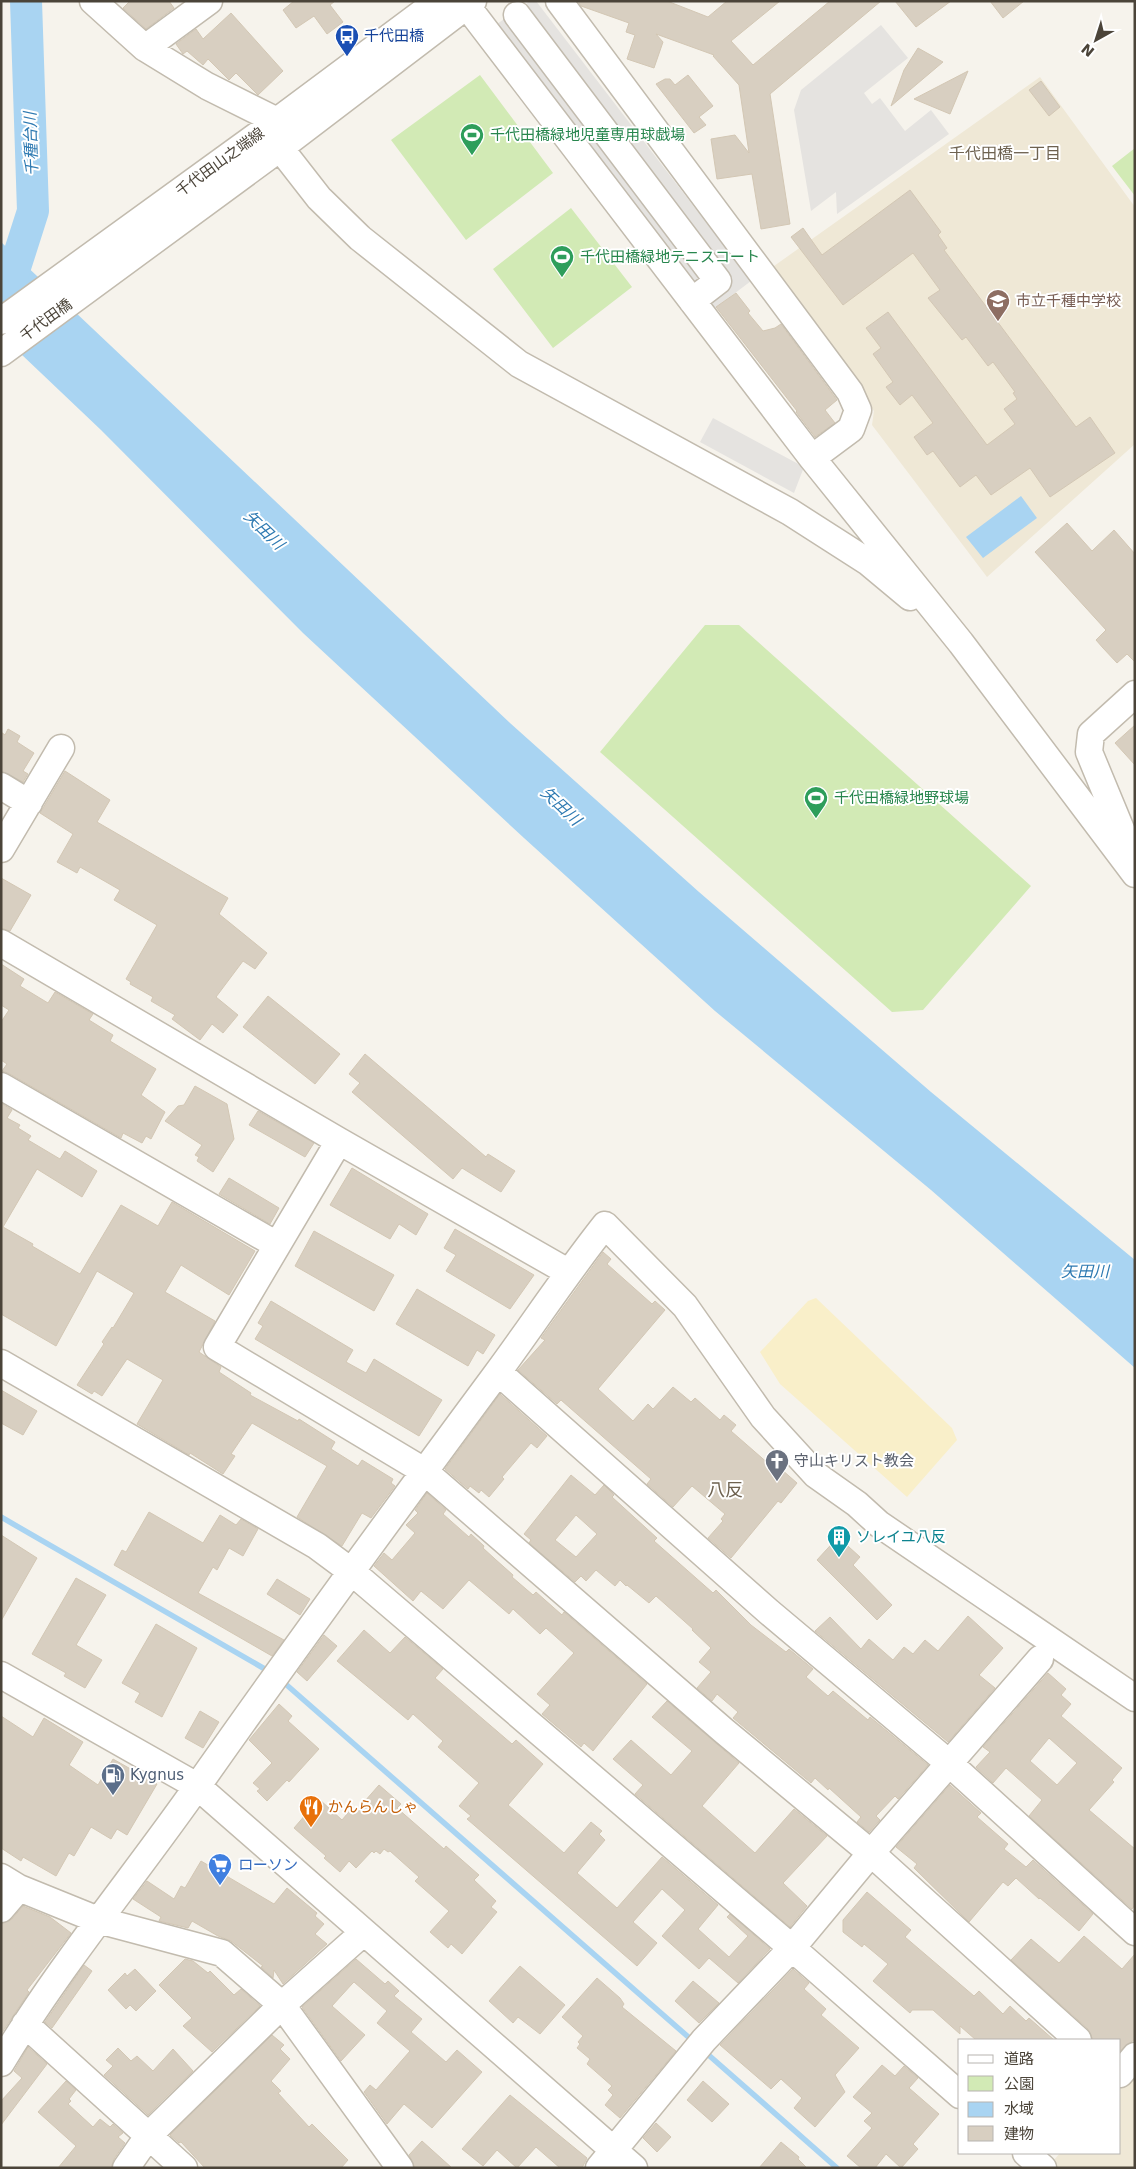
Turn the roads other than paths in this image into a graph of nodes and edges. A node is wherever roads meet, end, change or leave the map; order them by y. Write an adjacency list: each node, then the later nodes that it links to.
1 (92, 1): 7 (street)
2 (209, 1): 7 (street)
3 (438, 1): 8 (street, 千代田山之端線)
4 (559, 1): 13 (street)
5 (466, 3): 9 (street, 千代田山之端線); 10 (street)
6 (517, 15): 10 (street)
7 (145, 48): 8 (street)
8 (278, 120): 9 (street); 11 (street, 千代田山之端線)
9 (270, 155): 12 (street, 千代田橋); 15 (street)
10 (692, 301): 13 (street)
11 (1, 320)
12 (1, 353)
13 (812, 458): 14 (street)
14 (875, 536): 15 (street); 16 (street)
15 (855, 555): 16 (street)
16 (961, 642): 23 (street)
17 (1135, 694): 22 (street)
18 (61, 748): 20 (street)
19 (1, 786): 20 (street)
20 (29, 803): 21 (street)
21 (1, 849)
22 (1135, 862)
23 (1135, 874)
24 (1, 943): 26 (street)
25 (1, 1086): 27 (street)
26 (339, 1141): 27 (street); 28 (street)
27 (277, 1245): 31 (street)
28 (568, 1272): 30 (street); 35 (street)
29 (1, 1363): 32 (street)
30 (498, 1372): 31 (street); 36 (street)
31 (424, 1471): 32 (street); 38 (street)
32 (352, 1572): 37 (street); 44 (street)
33 (1040, 1659): 36 (street)
34 (1, 1675): 37 (street)
35 (1135, 1698)
36 (950, 1764): 38 (street); 43 (street)
37 (197, 1786): 41 (street); 42 (street)
38 (871, 1853): 44 (street); 47 (street)
39 (10, 1882): 40 (street); 41 (street)
40 (1, 1910)
41 (98, 1920): 45 (street); 46 (street)
42 (364, 1932): 45 (street); 53 (street)
43 (1135, 1932)
44 (792, 1948): 51 (street); 53 (street)
45 (282, 2005): 52 (street); 56 (street)
46 (24, 2024): 49 (street); 52 (street)
47 (1077, 2039)
48 (1135, 2056): 50 (street)
49 (1, 2063)
50 (1121, 2073)
51 (958, 2093)
52 (148, 2135): 54 (street); 55 (street)
53 (607, 2159): 57 (street)
54 (126, 2168)
55 (184, 2168)
56 (400, 2168)
57 (634, 2168)

